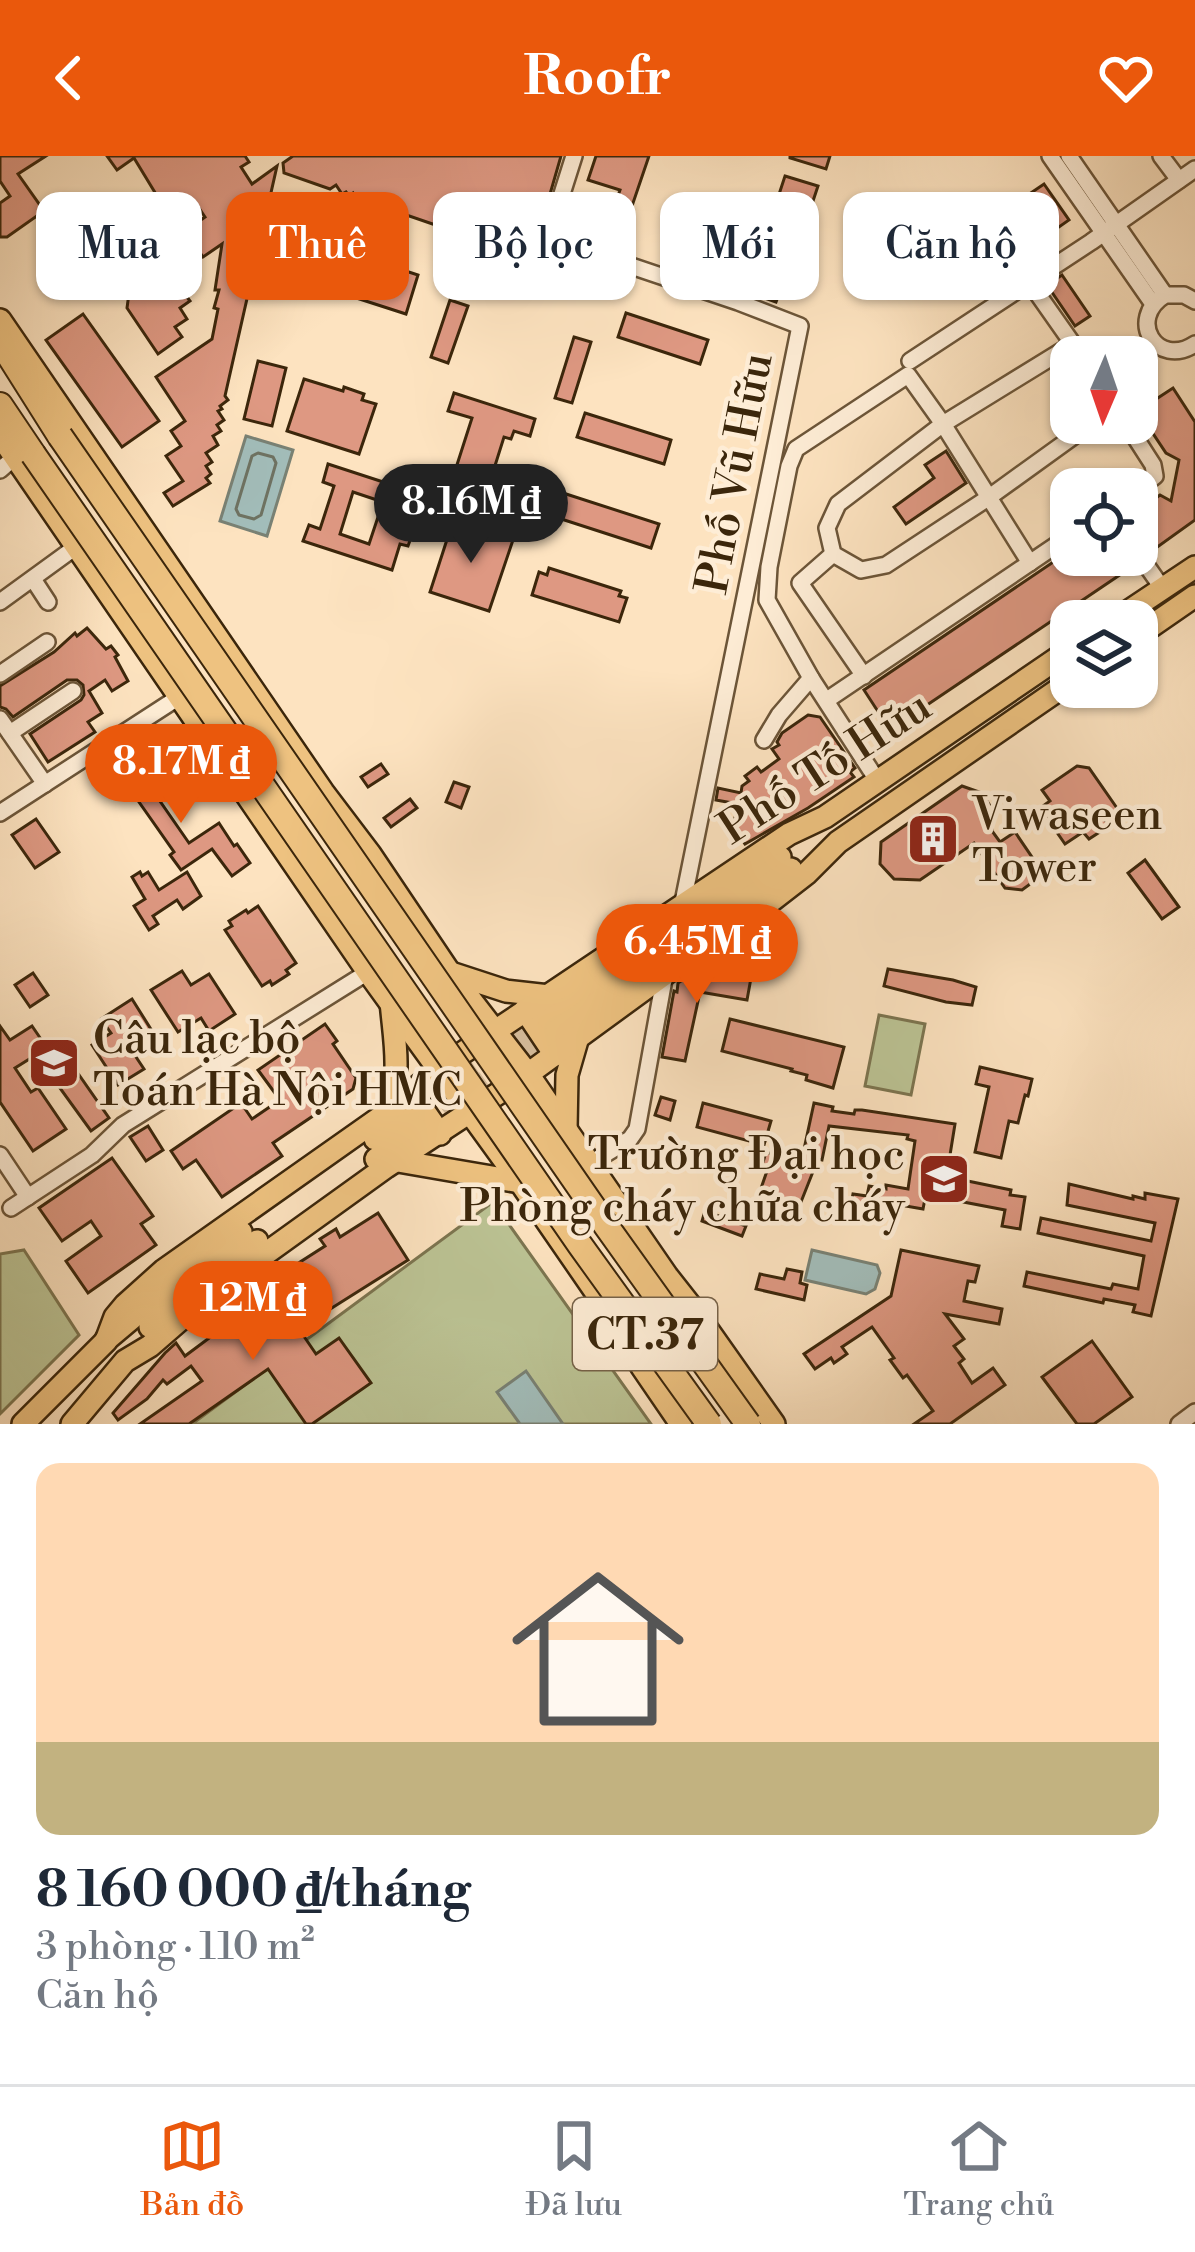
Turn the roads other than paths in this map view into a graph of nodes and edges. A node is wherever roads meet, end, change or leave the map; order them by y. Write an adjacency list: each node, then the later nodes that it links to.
1 (574, 156): 59 (street, Phố Vũ Hữu)
2 (1050, 156): 7 (street)
3 (1069, 156): 7 (street)
4 (1161, 156): 6 (street)
5 (1195, 169): 6 (street)
6 (1179, 180): 7 (street)
7 (1110, 229): 8 (street); 11 (street)
8 (1059, 263)
9 (1004, 300): 17 (street)
10 (1042, 300): 14 (street)
11 (1160, 300): 12 (street); 16 (street)
12 (1195, 302)
13 (0, 320): 22 (main road)
14 (1067, 336)
15 (0, 345): 22 (highway)
16 (1192, 353)
17 (910, 362)
18 (1050, 366): 20 (street)
19 (0, 408): 24 (highway)
20 (943, 424): 25 (street); 28 (street); 43 (street)
21 (0, 435): 24 (main road)
22 (70, 438): 24 (main road); 52 (main road); 69 (highway, CT.37, bridge)
23 (1062, 444): 25 (street)
24 (20, 464): 26 (main road); 80 (highway, CT.37, bridge)
25 (988, 498): 28 (street); 29 (street)
26 (77, 546): 32 (street); 46 (main road)
27 (1050, 549): 29 (street)
28 (833, 554): 42 (street)
29 (1030, 563): 42 (street)
30 (1195, 567): 33 (main road)
31 (1154, 576): 33 (street)
32 (33, 579): 34 (street); 37 (street)
33 (1163, 589): 36 (main road)
34 (2, 596)
35 (1195, 596): 38 (main road)
36 (1146, 600)
37 (48, 602)
38 (1158, 622)
39 (47, 642): 41 (street)
40 (1050, 663): 50 (main road, Phố Tố Hữu)
41 (0, 674)
42 (864, 676): 47 (street)
43 (811, 678): 47 (street); 49 (street)
44 (73, 691): 48 (street)
45 (1050, 696): 57 (main road, Phố Tố Hữu)
46 (179, 697): 51 (street); 56 (main road)
47 (827, 700): 50 (street)
48 (5, 726): 51 (street)
49 (764, 740)
50 (877, 781): 54 (main road, Phố Tố Hữu)
51 (45, 784): 53 (street)
52 (323, 792): 55 (main road); 56 (main road)
53 (0, 813)
54 (825, 817): 59 (main road, Phố Tố Hữu); 65 (main road)
55 (349, 824): 58 (main road); 61 (main road)
56 (268, 827): 58 (main road)
57 (838, 842): 62 (main road, Phố Tố Hữu); 65 (main road)
58 (292, 860): 60 (main road)
59 (682, 908): 65 (main road, Phố Tố Hữu)
60 (368, 972): 63 (main road); 78 (street)
61 (450, 973): 65 (main road); 66 (main road)
62 (665, 974): 65 (main road, Phố Tố Hữu); 76 (street)
63 (391, 1001): 68 (main road); 72 (main road)
64 (525, 1010): 65 (main road, Phố Tố Hữu); 66 (main road, Phố Tố Hữu); 67 (main road)
65 (558, 1020): 67 (main road, Phố Tố Hữu); 73 (main road)
66 (495, 1031): 68 (main road, Phố Tố Hữu); 69 (main road)
67 (555, 1055): 69 (main road, Phố Tố Hữu)
68 (440, 1068): 70 (main road, Phố Tố Hữu); 71 (main road)
69 (523, 1085): 71 (main road, Phố Tố Hữu); 73 (main road); 90 (highway, CT.37, bridge); 91 (highway, bridge)
70 (411, 1092): 72 (main road, Phố Tố Hữu); 72 (main road)
71 (471, 1113): 72 (main road, Phố Tố Hữu); 77 (main road)
72 (413, 1123): 75 (main road); 83 (main road); 85 (main road)
73 (566, 1131): 76 (main road)
74 (0, 1155): 78 (street)
75 (398, 1161): 77 (main road); 83 (main road)
76 (590, 1164): 81 (main road)
77 (520, 1182): 82 (main road)
78 (28, 1197): 79 (street)
79 (10, 1208)
80 (580, 1245): 88 (highway, bridge); 89 (highway, CT.37, bridge)
81 (667, 1276): 82 (main road); 92 (main road)
82 (613, 1317): 87 (main road)
83 (125, 1361): 86 (main road)
84 (1195, 1412): 93 (street)
85 (23, 1424)
86 (72, 1424)
87 (681, 1424)
88 (694, 1424)
89 (709, 1424)
90 (748, 1424)
91 (762, 1424)
92 (774, 1424)
93 (1179, 1424)

